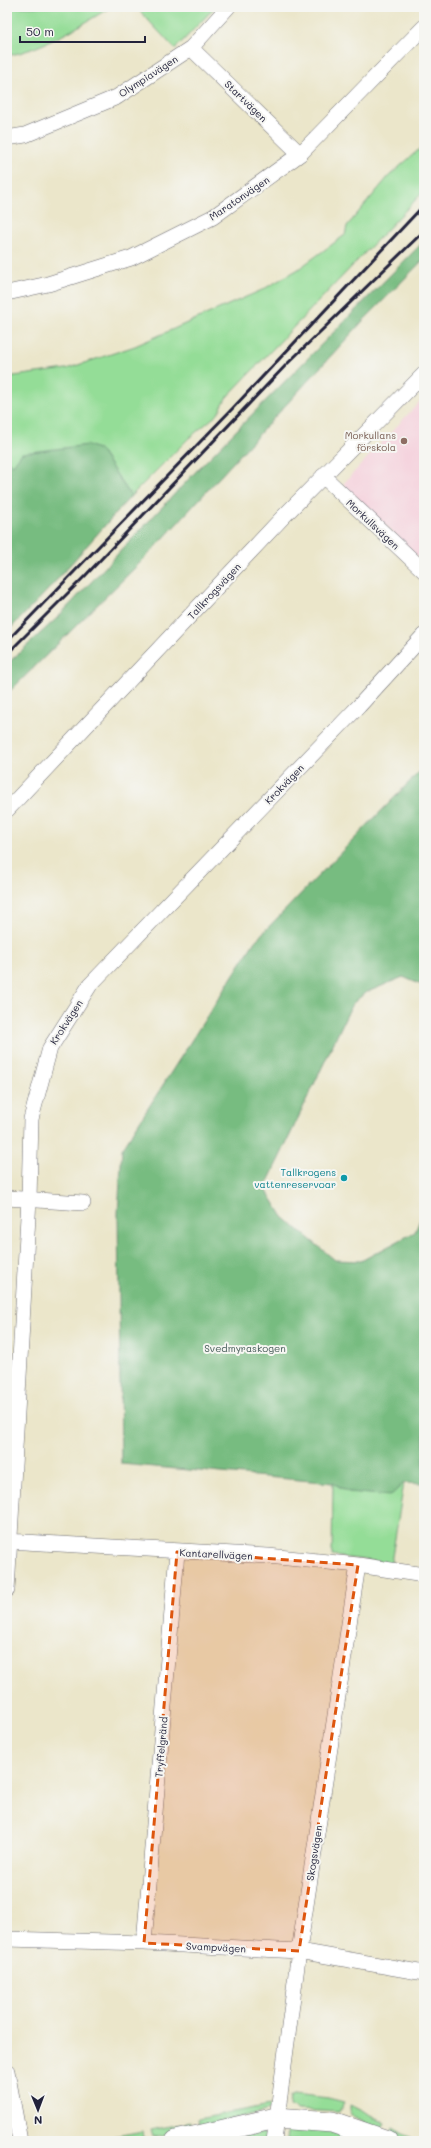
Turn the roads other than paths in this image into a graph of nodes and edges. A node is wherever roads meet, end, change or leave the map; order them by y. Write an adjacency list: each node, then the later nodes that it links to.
1 (228, 7): 3 (street, Olympiavägen)
2 (424, 27): 5 (street, Maratonvägen)
3 (191, 48): 4 (street, Olympiavägen); 5 (street, Startvägen)
4 (7, 138)
5 (300, 154): 6 (street, Maratonvägen)
6 (7, 293)
7 (424, 374): 8 (street, Tallkrogsvägen)
8 (323, 476): 9 (street, Morkullsvägen); 11 (street, Tallkrogsvägen)
9 (424, 572)
10 (424, 635): 13 (street, Krokvägen)
11 (7, 810)
12 (7, 1198): 13 (street)
13 (29, 1199): 14 (street); 15 (street, Krokvägen)
14 (83, 1202)
15 (8, 1541): 16 (street, Kantarellvägen); 19 (street, Krokvägen)
16 (177, 1552): 17 (street, Kantarellvägen); 21 (street, Tryffelgränd)
17 (358, 1565): 18 (street, Kantarellvägen); 22 (street, Skogsvägen)
18 (424, 1575)
19 (7, 1590)
20 (7, 1939): 21 (street, Svampvägen)
21 (144, 1943): 22 (street, Svampvägen)
22 (299, 1951): 23 (street, Svampvägen); 25 (street, Skogsvägen)
23 (424, 1973)
24 (7, 2072): 26 (street)
25 (276, 2118): 27 (street); 28 (street, Skogsvägen); 29 (street)
26 (20, 2141)
27 (176, 2141)
28 (274, 2141)
29 (386, 2141)

